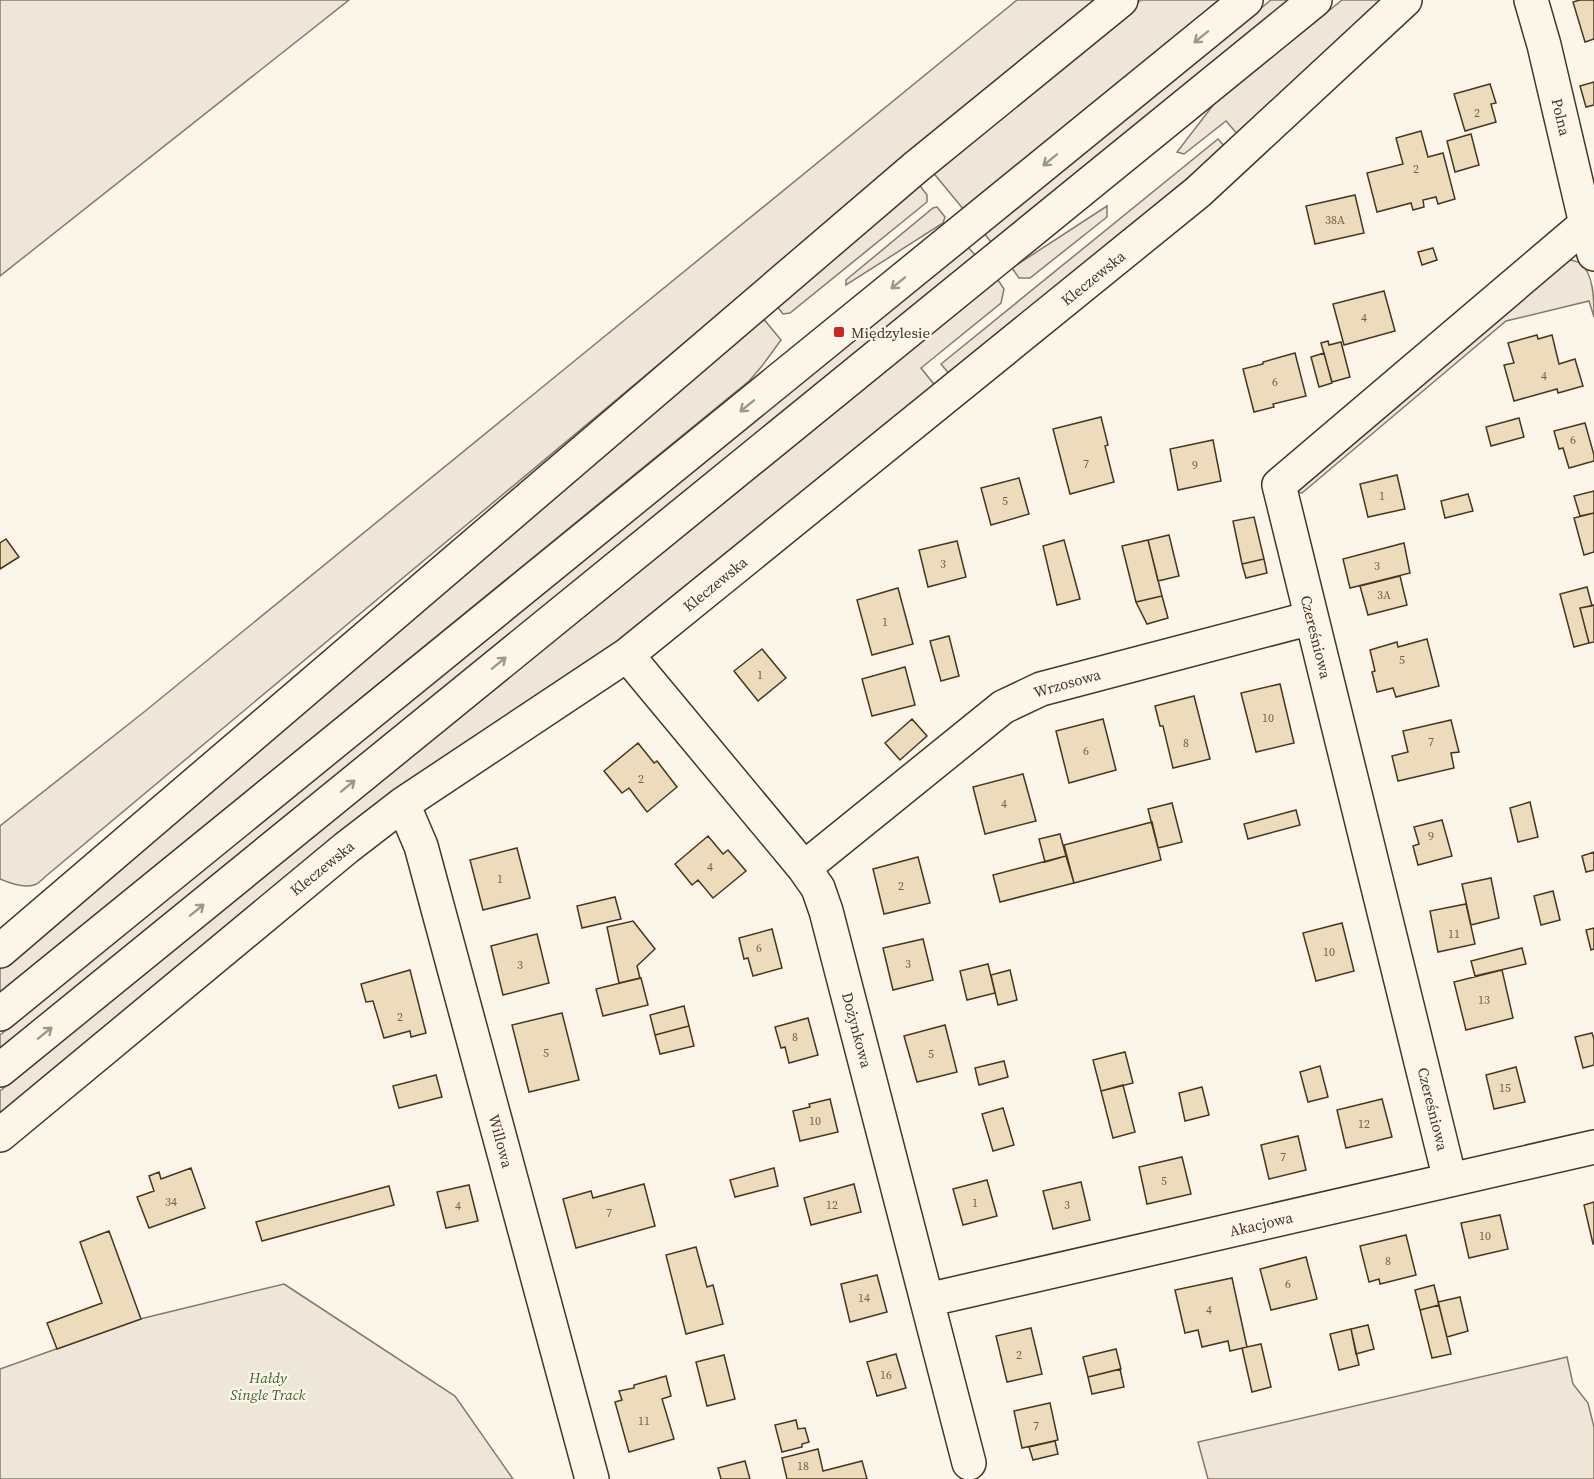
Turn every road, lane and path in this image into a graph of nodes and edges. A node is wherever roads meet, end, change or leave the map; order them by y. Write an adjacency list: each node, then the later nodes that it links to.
1 (1121, 0): 11 (street)
2 (1246, 0): 12 (street, one-way to 12)
3 (1315, 0): 13 (street, one-way to 3)
4 (1405, 0): 8 (street, Kleczewska)
5 (1531, 0): 6 (street, Polna)
6 (1591, 237): 7 (street, Czereśniowa)
7 (1311, 618): 10 (street, Wrzosowa); 16 (street, Czereśniowa)
8 (627, 656): 9 (street, Kleczewska); 10 (street, Dożynkowa)
9 (403, 804): 14 (street, Kleczewska); 19 (street, Willowa)
10 (804, 868): 17 (street, Dożynkowa)
11 (6, 933)
12 (0, 1014)
13 (0, 1070)
14 (0, 1135)
15 (1594, 1147): 16 (street, Akacjowa)
16 (1450, 1180): 17 (street, Akacjowa)
17 (927, 1300): 18 (street, Dożynkowa)
18 (969, 1463)
19 (592, 1479)

